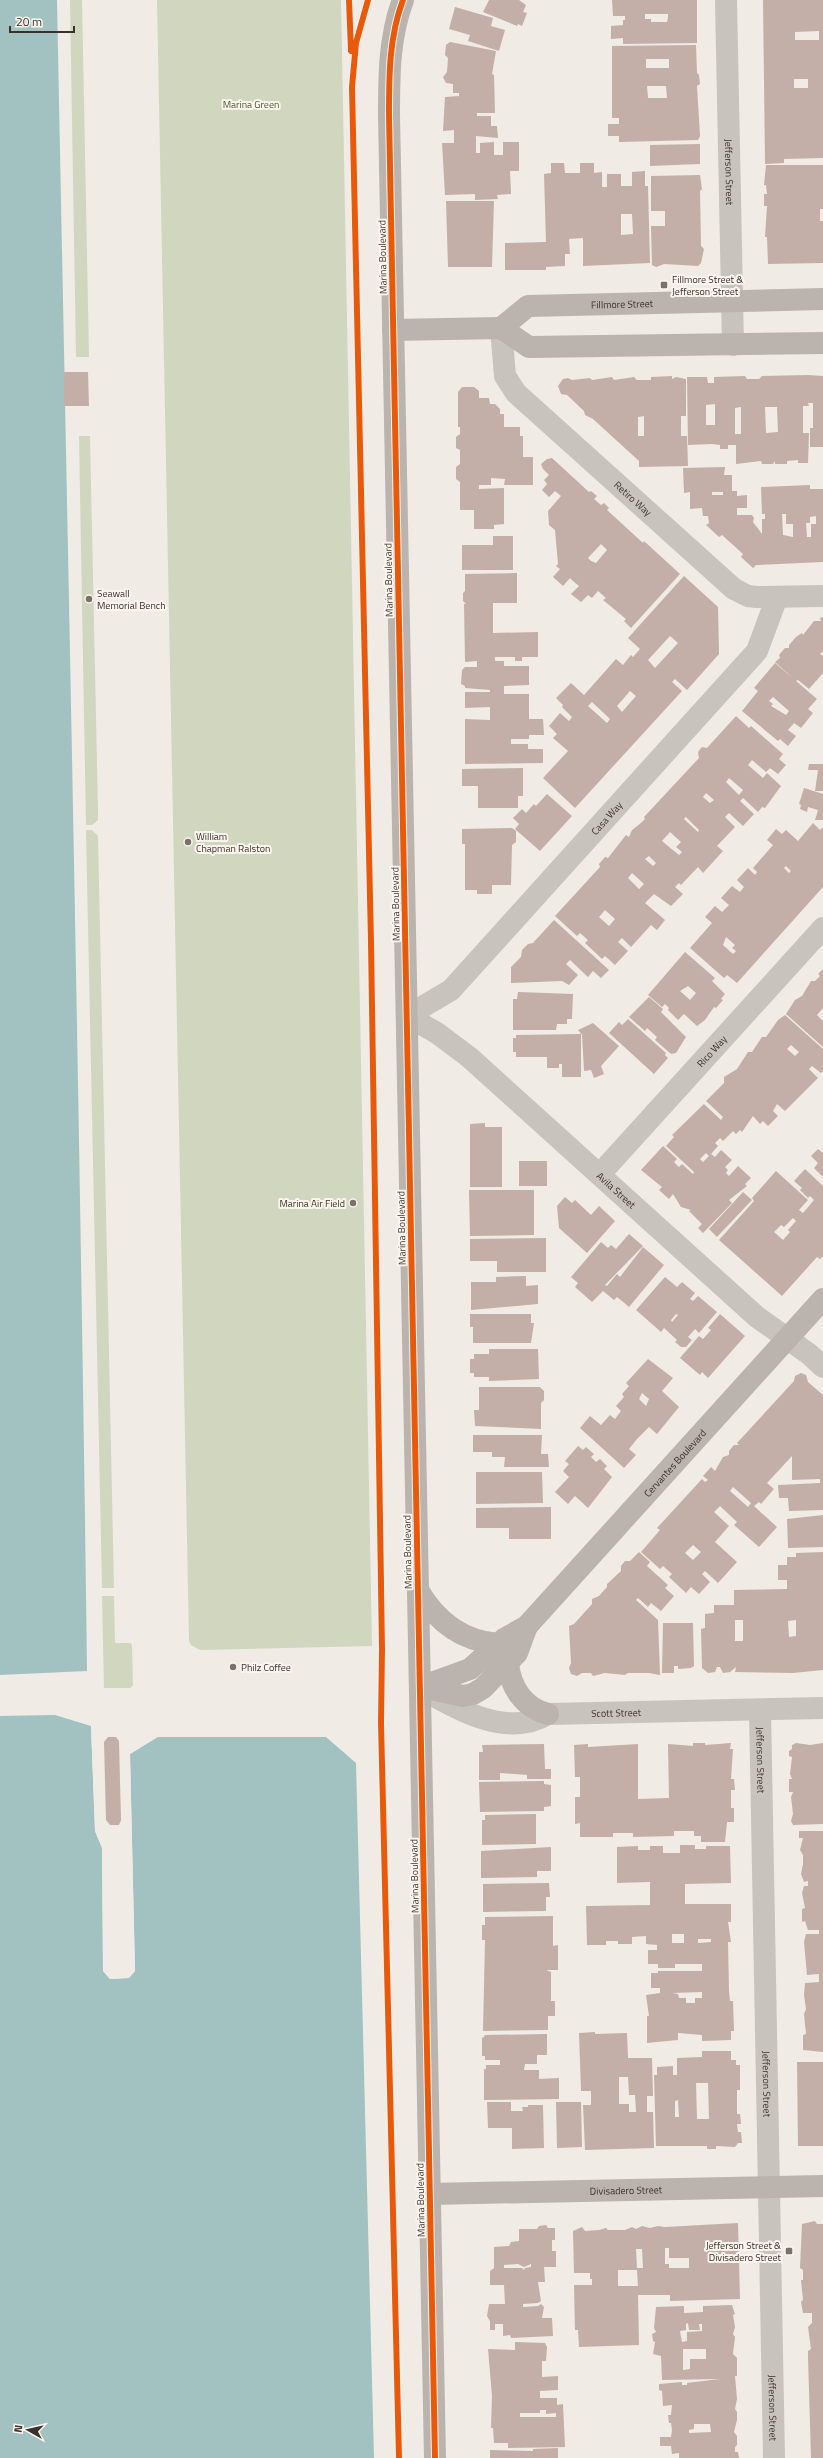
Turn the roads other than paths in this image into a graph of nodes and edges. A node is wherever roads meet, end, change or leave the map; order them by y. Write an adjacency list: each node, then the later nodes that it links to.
1 (403, 0): 6 (main road, Marina Boulevard)
2 (726, 0): 4 (street, Jefferson Street)
3 (823, 299): 4 (main road, Fillmore Street)
4 (732, 300): 5 (main road, Fillmore Street); 8 (street, Jefferson Street)
5 (501, 328): 6 (main road); 8 (main road); 10 (street, Retiro Way)
6 (393, 330): 12 (main road, Marina Boulevard)
7 (823, 343): 8 (main road)
8 (733, 344)
9 (823, 596): 10 (street, Retiro Way)
10 (777, 597): 12 (street, Casa Way)
11 (823, 928): 13 (street, Rico Way)
12 (407, 1016): 13 (street, Avila Street); 17 (main road, Marina Boulevard)
13 (600, 1174): 15 (street, Avila Street)
14 (823, 1299): 15 (main road, Cervantes Boulevard)
15 (787, 1338): 16 (street, Avila Street); 18 (main road, Cervantes Boulevard)
16 (823, 1367)
17 (418, 1590): 18 (main road); 19 (main road, Marina Boulevard)
18 (503, 1654): 19 (main road, Cervantes Boulevard); 22 (main road)
19 (420, 1687): 22 (street, Scott Street); 25 (main road, Marina Boulevard)
20 (823, 1708): 21 (street, Scott Street)
21 (760, 1710): 22 (street, Scott Street); 24 (street, Jefferson Street)
22 (548, 1714)
23 (823, 2186): 24 (main road, Divisadero Street)
24 (769, 2187): 25 (main road, Divisadero Street); 27 (street, Jefferson Street)
25 (430, 2194): 26 (main road, Marina Boulevard)
26 (435, 2458)
27 (774, 2458)

